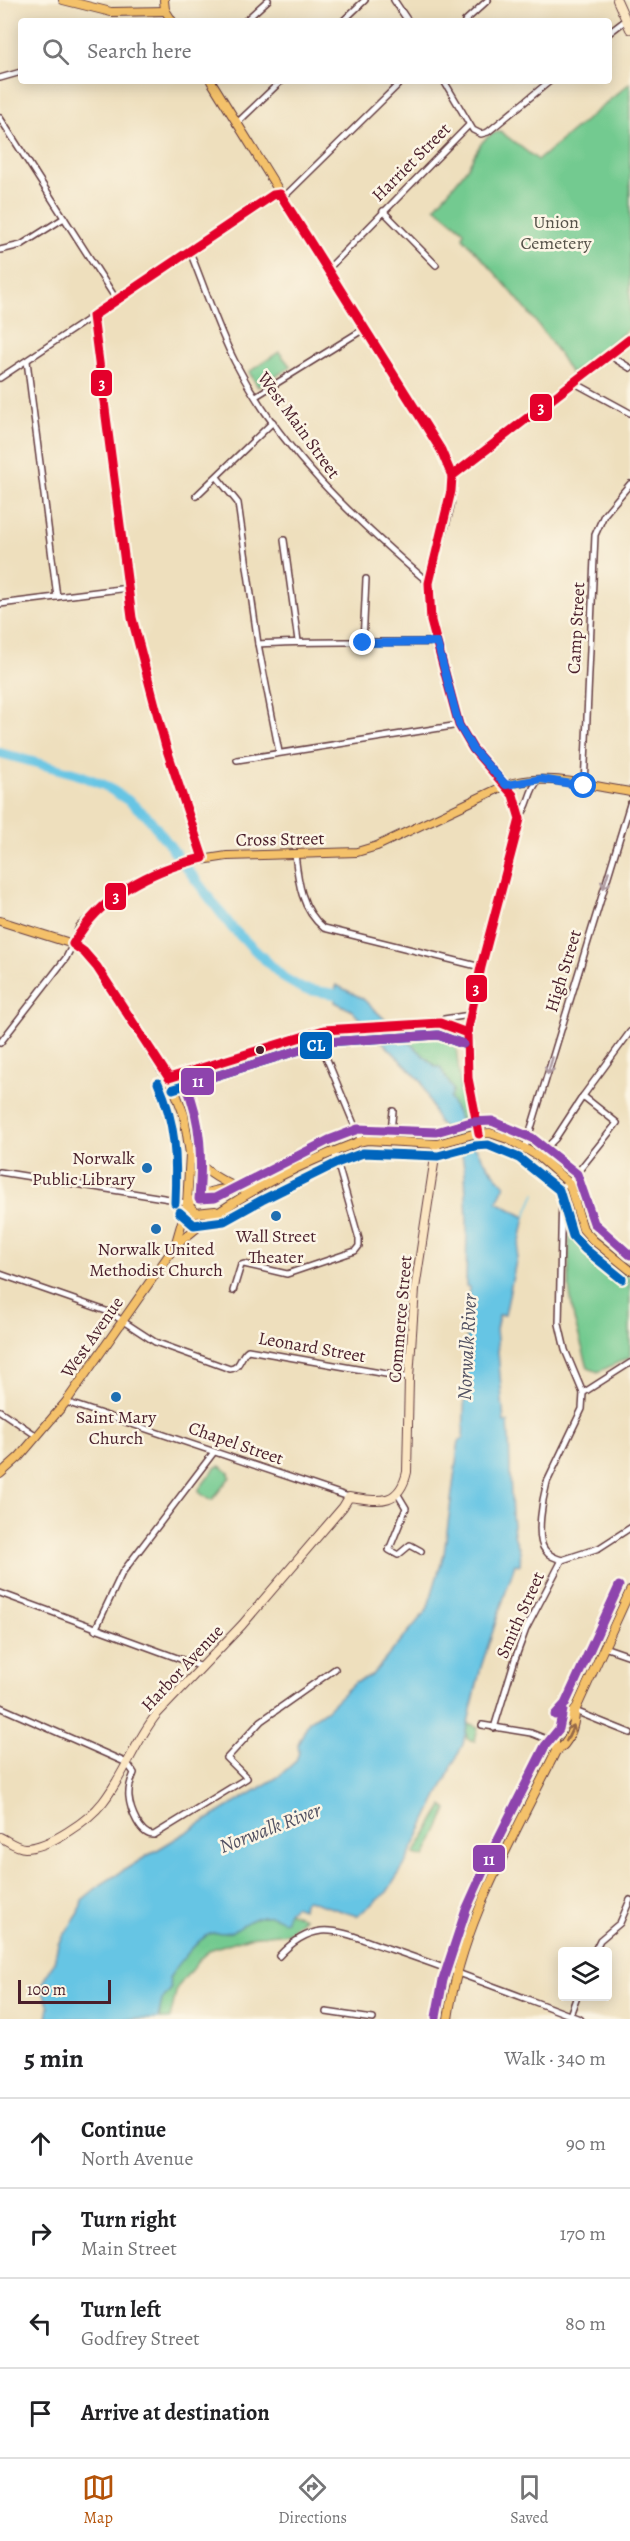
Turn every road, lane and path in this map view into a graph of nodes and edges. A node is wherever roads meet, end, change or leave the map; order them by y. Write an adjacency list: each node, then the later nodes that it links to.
1 (63, 0): 8 (main road)
2 (164, 0): 8 (main road)
3 (268, 0): 10 (street)
4 (365, 0): 11 (street)
5 (394, 0): 12 (street)
6 (488, 0): 13 (street)
7 (617, 0): 14 (main road)
8 (166, 11): 9 (main road)
9 (170, 18)
10 (248, 18)
11 (346, 18)
12 (406, 18)
13 (468, 18)
14 (626, 20): 15 (main road); 16 (street)
15 (630, 29)
16 (612, 31)
17 (18, 73): 18 (street)
18 (0, 78)
19 (213, 84): 25 (main road)
20 (278, 84): 25 (street)
21 (399, 84): 27 (street)
22 (446, 84): 26 (street)
23 (546, 84): 26 (street, Harriet Street)
24 (0, 118): 29 (street)
25 (236, 124): 27 (main road)
26 (469, 125): 28 (street, Harriet Street)
27 (280, 194): 31 (main road); 33 (main road)
28 (383, 211): 32 (street); 33 (street, Harriet Street)
29 (64, 218): 30 (street); 34 (street)
30 (0, 250)
31 (190, 252): 34 (main road); 43 (street, West Main Street)
32 (436, 265)
33 (327, 270): 36 (main road)
34 (116, 299): 35 (main road)
35 (93, 316): 39 (street); 53 (main road)
36 (364, 329): 43 (street); 46 (main road)
37 (630, 339): 38 (street)
38 (609, 355): 40 (street); 42 (street)
39 (27, 361): 41 (street); 54 (street)
40 (630, 368)
41 (0, 378)
42 (573, 382): 44 (street); 46 (street)
43 (256, 396): 45 (street, West Main Street)
44 (630, 413)
45 (273, 422): 47 (street); 52 (street, West Main Street)
46 (452, 476): 52 (main road)
47 (217, 477): 49 (street); 59 (street)
48 (630, 484): 65 (street, Camp Street)
49 (195, 496)
50 (284, 540): 56 (street)
51 (366, 579): 58 (street)
52 (429, 584): 57 (main road)
53 (128, 588): 54 (street); 70 (main road)
54 (57, 597): 55 (street)
55 (0, 604)
56 (298, 641): 58 (street); 59 (street)
57 (437, 642): 58 (street); 60 (main road)
58 (363, 643)
59 (258, 644): 61 (street)
60 (459, 725): 61 (street); 64 (main road)
61 (279, 752): 62 (street)
62 (237, 760)
63 (541, 779): 64 (main road, Cross Street); 65 (main road, Cross Street); 68 (street)
64 (506, 785): 68 (main road); 69 (main road, Cross Street)
65 (584, 786): 66 (main road, Cross Street)
66 (630, 792)
67 (630, 804): 87 (street, High Street, one-way to 87)
68 (520, 816): 73 (main road)
69 (295, 854): 70 (main road, Cross Street); 73 (street)
70 (203, 858): 72 (main road, Cross Street)
71 (0, 921): 72 (main road)
72 (73, 944): 79 (street); 80 (main road, West Avenue)
73 (481, 967): 74 (main road)
74 (470, 1015): 75 (street); 78 (main road)
75 (440, 1023): 76 (street); 78 (street)
76 (313, 1032): 80 (street); 84 (street)
77 (630, 1032): 81 (street)
78 (467, 1033): 83 (main road)
79 (0, 1042)
80 (169, 1078): 89 (main road, West Avenue)
81 (583, 1096): 90 (street); 92 (street)
82 (393, 1112): 85 (street)
83 (476, 1134): 86 (main road); 87 (main road)
84 (361, 1141): 85 (main road); 88 (main road)
85 (390, 1141): 86 (main road)
86 (437, 1144): 103 (main road, Commerce Street)
87 (525, 1148): 90 (main road)
88 (334, 1151): 94 (main road); 100 (street)
89 (190, 1154): 93 (main road); 95 (main road, West Avenue)
90 (538, 1156): 92 (main road)
91 (0, 1172): 95 (street)
92 (569, 1183): 98 (main road); 104 (street)
93 (240, 1188): 94 (main road); 95 (main road)
94 (256, 1189): 96 (main road)
95 (187, 1204): 96 (main road); 97 (main road, West Avenue)
96 (219, 1210): 97 (main road)
97 (175, 1246): 101 (main road, West Avenue)
98 (630, 1270)
99 (0, 1274): 101 (street)
100 (233, 1291)
101 (123, 1320): 103 (street, Leonard Street); 105 (main road, West Avenue)
102 (630, 1363): 104 (street)
103 (409, 1378): 110 (main road, Commerce Street)
104 (583, 1393): 114 (street, Smith Street)
105 (66, 1402): 107 (main road, West Avenue); 108 (street, Chapel Street)
106 (0, 1411): 107 (street)
107 (37, 1436): 109 (main road, West Avenue)
108 (214, 1452): 111 (street, Chapel Street); 117 (street)
109 (0, 1474)
110 (397, 1494): 111 (main road, Chapel Street); 113 (street)
111 (349, 1497): 120 (main road, Harbor Avenue)
112 (630, 1528): 114 (street)
113 (420, 1551)
114 (562, 1560): 125 (street, Smith Street)
115 (630, 1591): 118 (main road)
116 (0, 1593): 117 (street)
117 (95, 1630): 120 (street)
118 (604, 1647): 119 (street); 123 (main road)
119 (630, 1656)
120 (202, 1667): 128 (main road, Harbor Avenue)
121 (335, 1669): 128 (street)
122 (0, 1707): 128 (street)
123 (575, 1711): 126 (street); 127 (main road)
124 (482, 1725): 125 (street)
125 (494, 1728): 127 (street)
126 (630, 1733)
127 (555, 1747): 133 (main road)
128 (127, 1763): 129 (main road, Harbor Avenue)
129 (0, 1838)
130 (630, 1900): 131 (street)
131 (596, 1947)
132 (279, 1956): 133 (street)
133 (458, 1971): 136 (street); 139 (main road)
134 (575, 2001): 136 (street)
135 (326, 2012): 137 (street)
136 (570, 2015): 140 (street)
137 (353, 2018): 138 (street)
138 (373, 2019)
139 (448, 2019)
140 (580, 2019)

